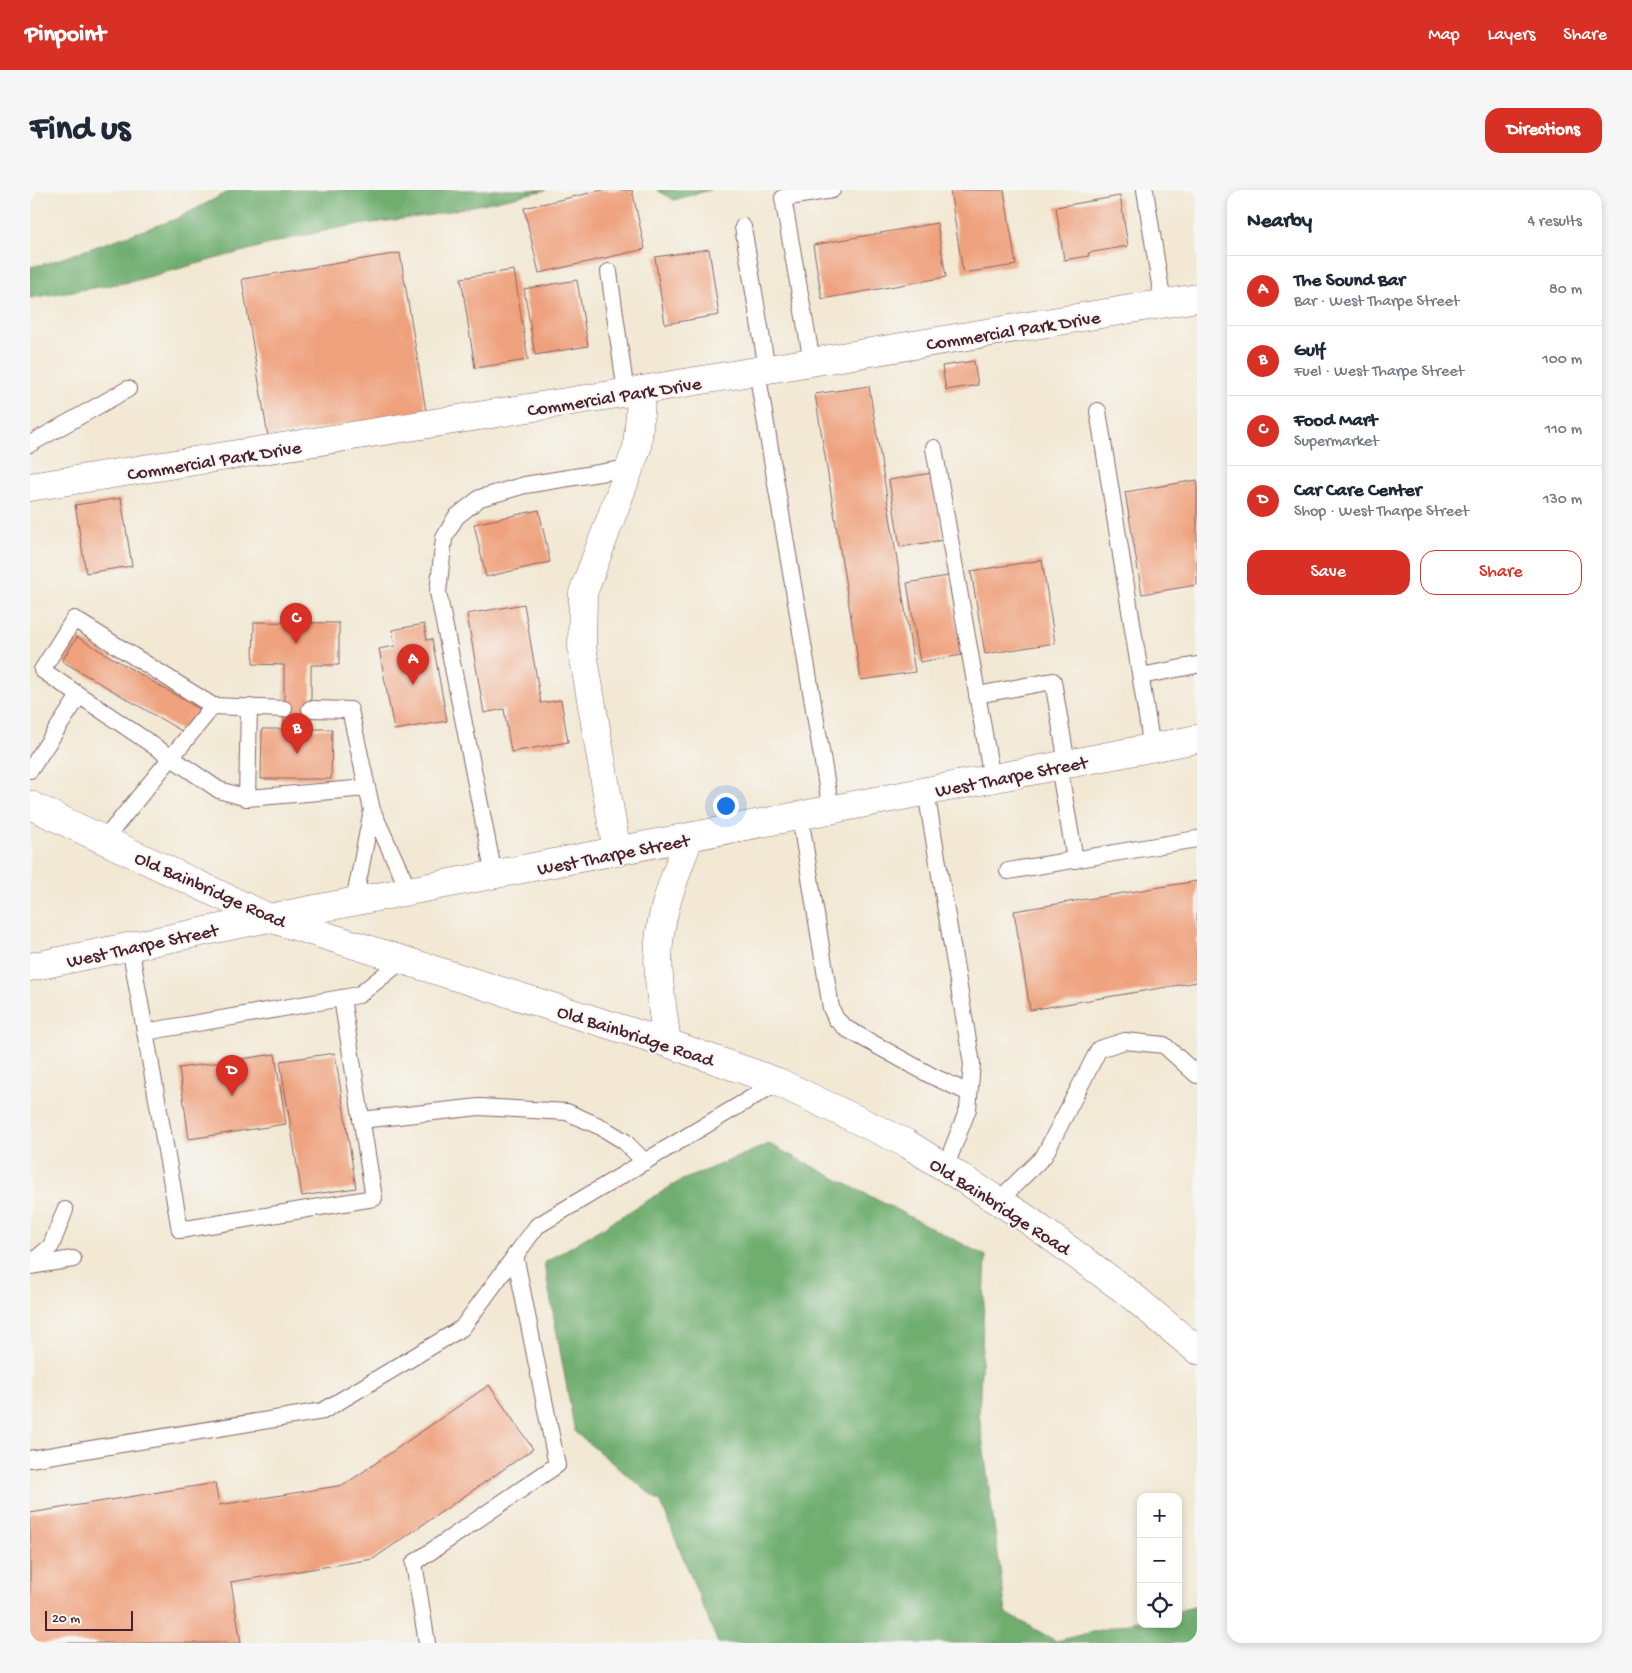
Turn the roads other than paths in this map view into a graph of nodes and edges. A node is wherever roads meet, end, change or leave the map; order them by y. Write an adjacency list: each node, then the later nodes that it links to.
1 (832, 190): 7 (lane)
2 (1145, 190): 6 (lane)
3 (743, 227): 8 (lane)
4 (609, 272): 10 (lane)
5 (1197, 298): 6 (main road, Commercial Park Drive)
6 (1163, 304): 7 (main road, Commercial Park Drive)
7 (812, 362): 8 (main road, Commercial Park Drive)
8 (762, 370): 10 (main road, Commercial Park Drive); 35 (lane)
9 (128, 389): 12 (lane)
10 (634, 392): 14 (main road); 15 (main road, Commercial Park Drive)
11 (1098, 411): 17 (lane)
12 (30, 444)
13 (934, 448): 18 (lane)
14 (630, 468): 40 (main road); 43 (lane)
15 (30, 487)
16 (1197, 665): 17 (lane)
17 (1141, 676): 25 (lane)
18 (977, 695): 27 (lane); 29 (lane)
19 (80, 696): 20 (lane); 26 (lane); 28 (lane)
20 (213, 706): 21 (lane); 26 (lane)
21 (249, 707): 22 (lane); 32 (lane)
22 (284, 709)
23 (310, 709): 30 (lane)
24 (1197, 739): 25 (main road, West Tharpe Street)
25 (1152, 748): 27 (main road, West Tharpe Street)
26 (171, 758): 32 (lane); 39 (lane)
27 (1063, 765): 29 (main road, West Tharpe Street); 41 (lane)
28 (30, 770)
29 (992, 779): 31 (main road, West Tharpe Street)
30 (367, 788): 32 (lane); 34 (lane)
31 (926, 792): 35 (main road, West Tharpe Street); 55 (lane)
32 (246, 798)
33 (30, 805): 39 (main road, Old Bainbridge Road)
34 (372, 810): 44 (lane); 45 (lane)
35 (831, 810): 36 (main road, West Tharpe Street)
36 (800, 816): 37 (main road, West Tharpe Street); 55 (lane)
37 (689, 838): 40 (main road, West Tharpe Street); 52 (main road)
38 (1197, 839): 41 (lane)
39 (104, 840): 46 (main road, Old Bainbridge Road)
40 (617, 852): 43 (main road, West Tharpe Street)
41 (1075, 860): 42 (lane)
42 (1008, 871)
43 (494, 875): 44 (main road, West Tharpe Street)
44 (409, 892): 45 (main road, West Tharpe Street)
45 (354, 902): 46 (main road, West Tharpe Street)
46 (268, 918): 47 (main road, West Tharpe Street); 48 (main road, Old Bainbridge Road)
47 (130, 946): 49 (main road, West Tharpe Street); 51 (lane)
48 (403, 960): 50 (lane); 52 (main road, Old Bainbridge Road)
49 (30, 967)
50 (342, 998): 51 (lane); 56 (lane)
51 (145, 1032): 56 (lane)
52 (667, 1043): 54 (main road, Old Bainbridge Road)
53 (1197, 1075): 59 (lane)
54 (778, 1082): 57 (lane); 58 (main road, Old Bainbridge Road)
55 (969, 1093): 58 (lane)
56 (361, 1120): 57 (lane)
57 (645, 1162): 61 (lane)
58 (945, 1168): 59 (main road, Old Bainbridge Road)
59 (998, 1201): 64 (main road, Old Bainbridge Road)
60 (65, 1210): 63 (lane)
61 (515, 1255): 65 (lane); 66 (lane)
62 (73, 1260): 63 (lane)
63 (30, 1265)
64 (1197, 1350)
65 (30, 1459)
66 (427, 1643)

